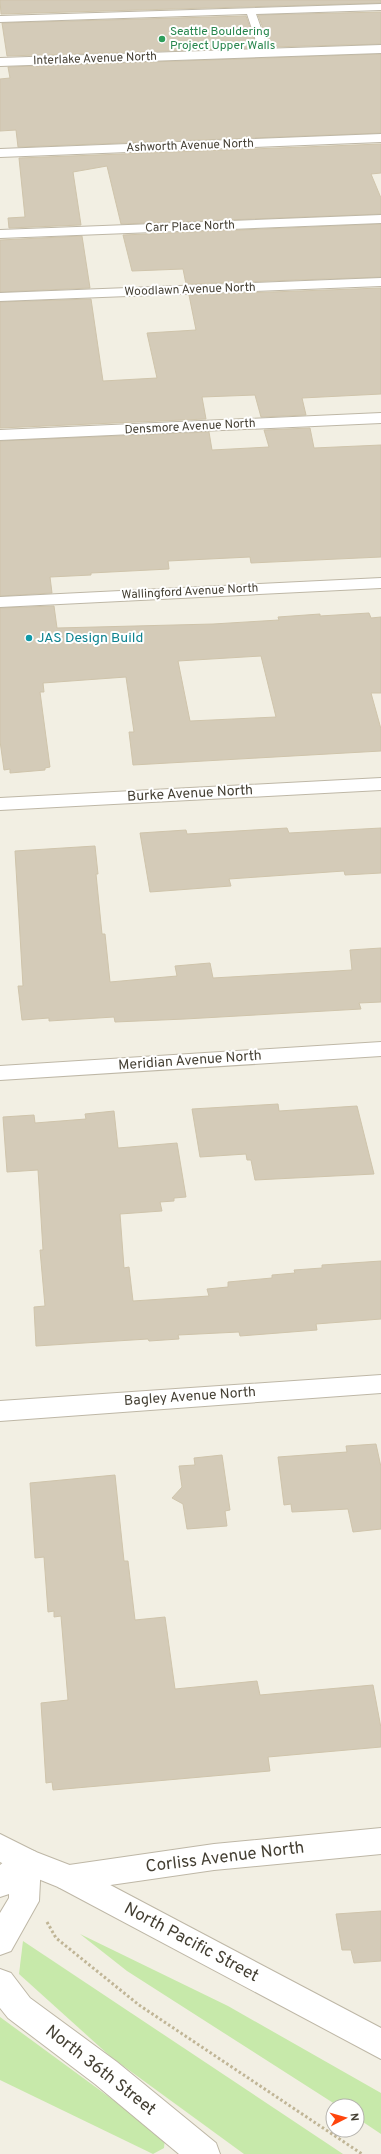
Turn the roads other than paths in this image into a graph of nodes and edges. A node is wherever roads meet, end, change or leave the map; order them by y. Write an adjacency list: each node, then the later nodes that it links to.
1 (381, 7): 2 (lane)
2 (251, 11): 3 (lane); 5 (lane)
3 (0, 19)
4 (381, 49): 5 (street, Interlake Avenue North)
5 (265, 53): 6 (street, Interlake Avenue North)
6 (0, 62)
7 (381, 138): 8 (street, Ashworth Avenue North)
8 (0, 153)
9 (381, 219): 10 (street, Carr Place North)
10 (0, 234)
11 (381, 282): 12 (street, Woodlawn Avenue North)
12 (0, 297)
13 (381, 418): 14 (street, Densmore Avenue North)
14 (0, 435)
15 (381, 583): 16 (street, Wallingford Avenue North)
16 (0, 602)
17 (381, 784): 18 (street, Burke Avenue North)
18 (0, 804)
19 (381, 1049): 20 (street, Meridian Avenue North)
20 (0, 1073)
21 (381, 1384): 22 (street, Bagley Avenue North)
22 (0, 1411)
23 (381, 1841): 26 (street, Corliss Avenue North)
24 (0, 1847): 25 (street, North Pacific Street)
25 (26, 1861): 26 (street, North Pacific Street); 27 (street); 28 (street)
26 (69, 1878): 30 (street, North Pacific Street)
27 (0, 1884)
28 (0, 1941)
29 (0, 1983): 31 (street, North 36th Street)
30 (381, 2044)
31 (204, 2154)

